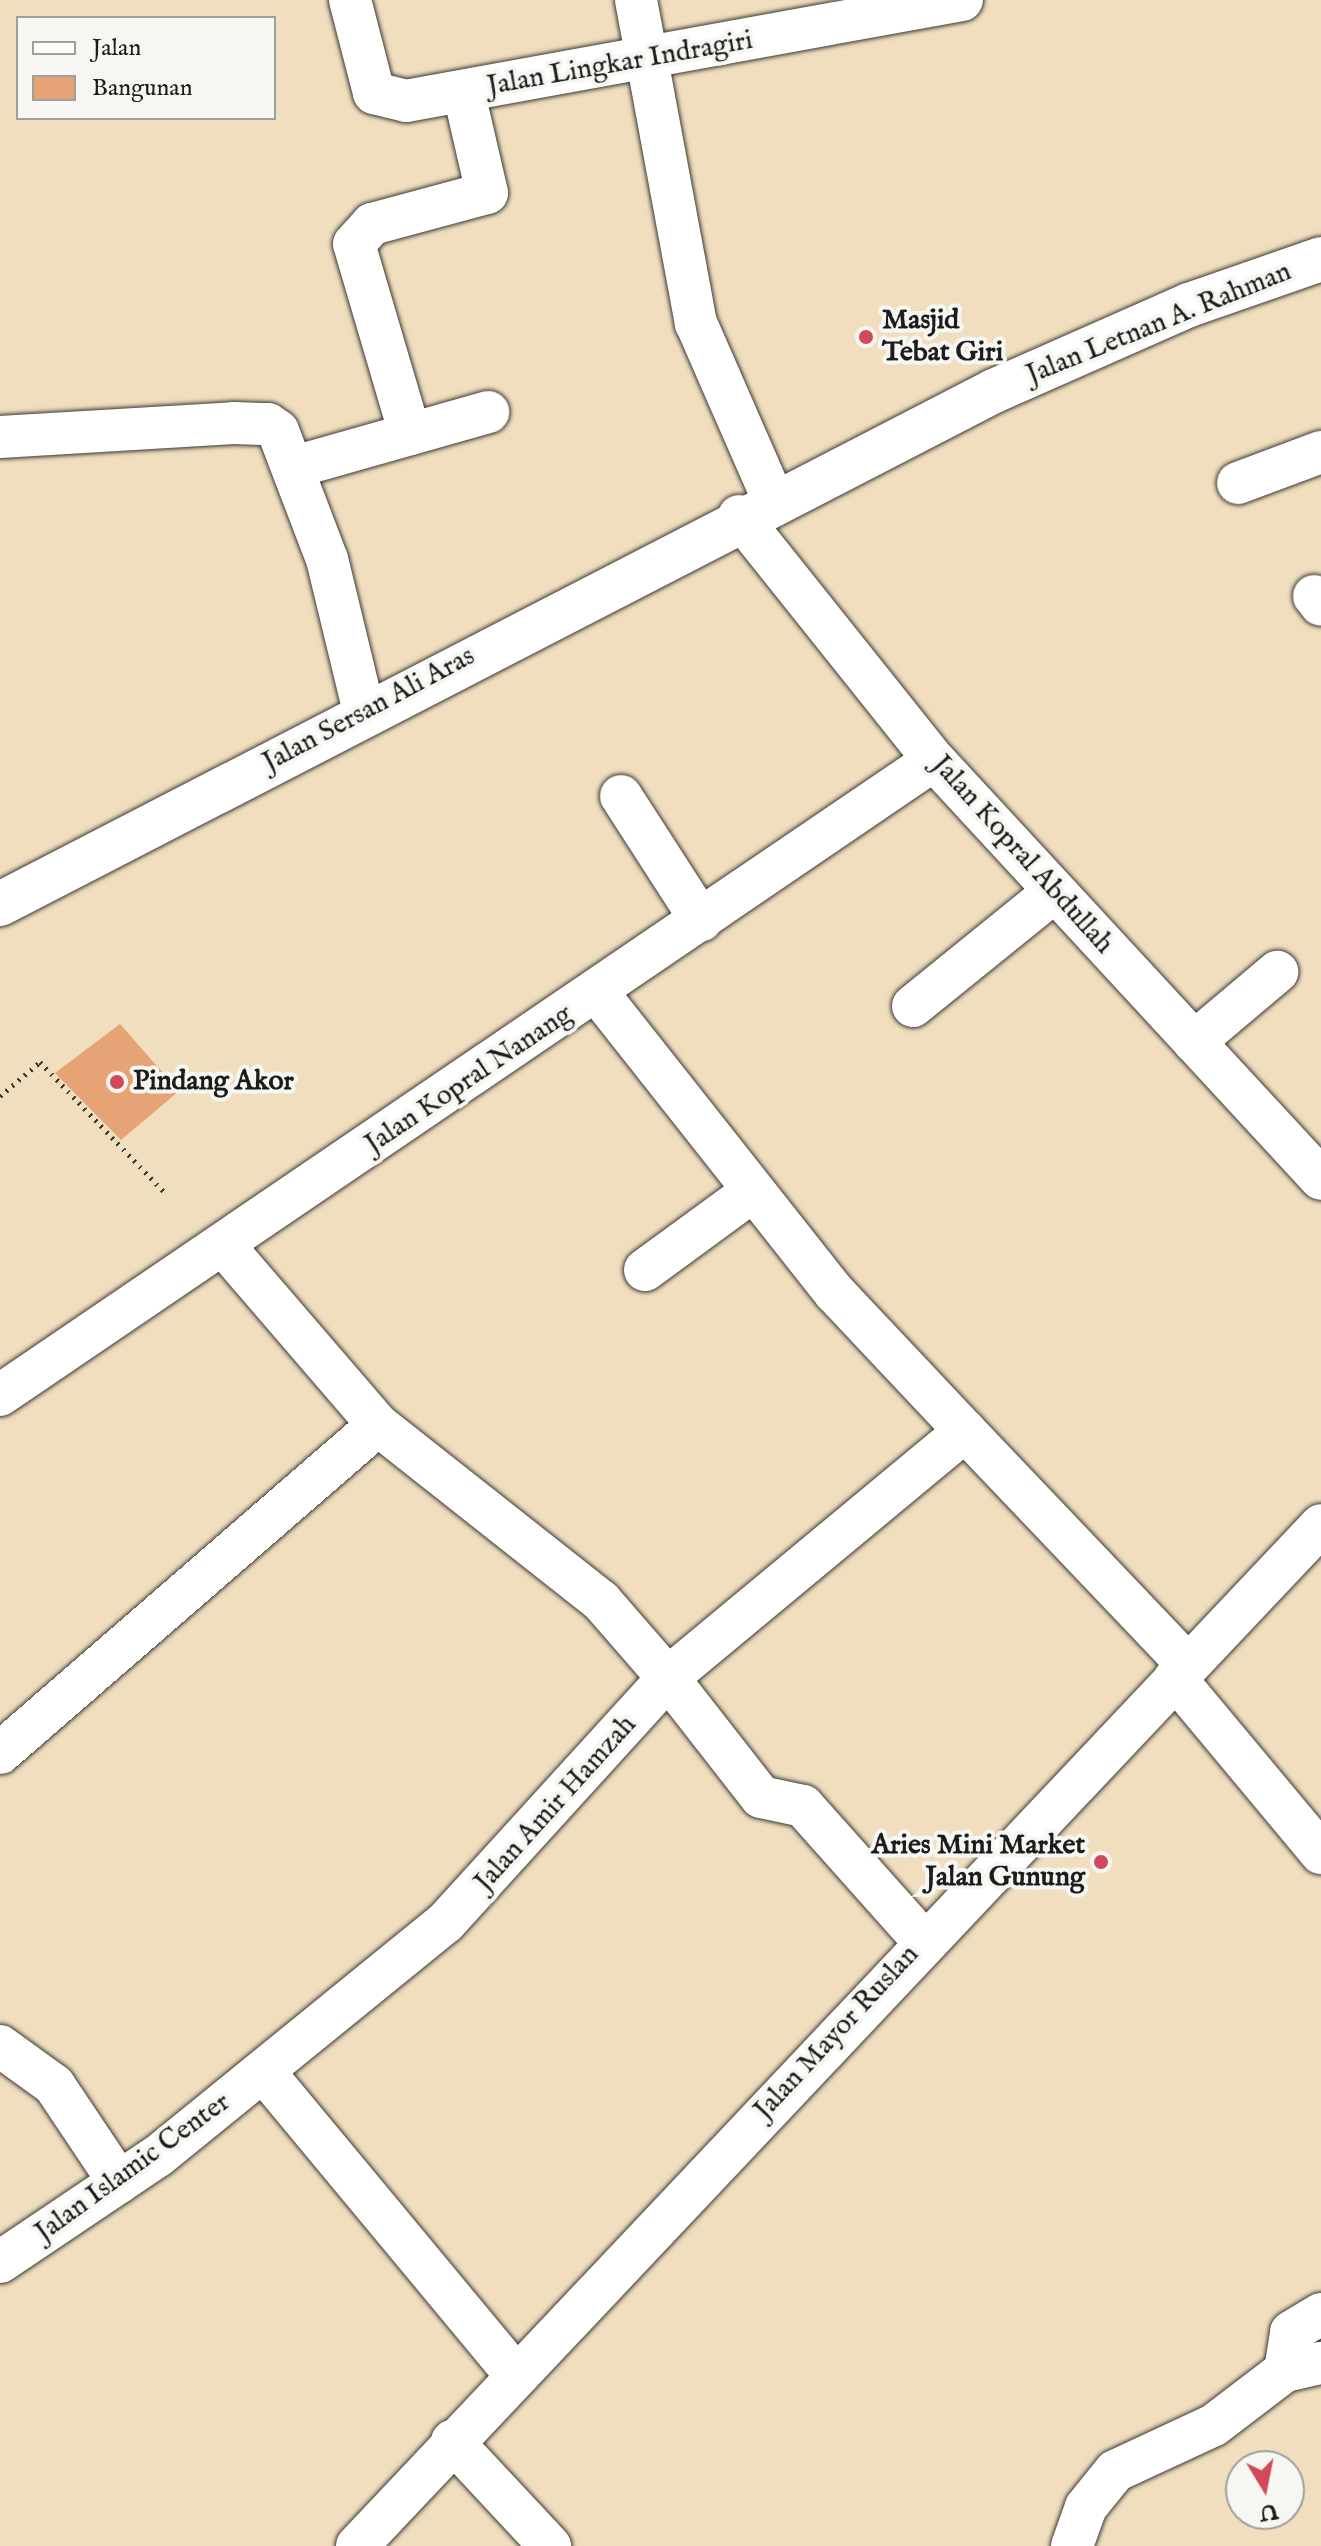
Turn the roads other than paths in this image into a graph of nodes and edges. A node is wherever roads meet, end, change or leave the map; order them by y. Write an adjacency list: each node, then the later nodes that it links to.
1 (350, 0): 5 (street, Jalan Lingkar Indragiri)
2 (636, 0): 4 (street, Jalan Kopral Abdullah)
3 (962, 0): 4 (street, Jalan Lingkar Indragiri)
4 (648, 59): 5 (street, Jalan Lingkar Indragiri); 13 (street, Jalan Kopral Abdullah)
5 (464, 93): 8 (street)
6 (1321, 259): 13 (street, Jalan Letnan A. Rahman)
7 (488, 412): 8 (street)
8 (410, 434): 11 (street)
9 (0, 437): 11 (street)
10 (1321, 452): 12 (street)
11 (294, 467): 14 (street)
12 (1238, 483)
13 (756, 508): 14 (street, Jalan Sersan Ali Aras); 15 (street, Jalan Kopral Abdullah)
14 (364, 712): 18 (street, Jalan Sersan Ali Aras)
15 (934, 760): 17 (street, Jalan Kopral Abdullah); 19 (street, Jalan Kopral Nanang)
16 (621, 796): 19 (street)
17 (1054, 892): 22 (street); 23 (street, Jalan Kopral Abdullah)
18 (0, 904)
19 (701, 920): 21 (street, Jalan Kopral Nanang)
20 (1277, 972): 23 (street)
21 (597, 992): 25 (street); 26 (street, Jalan Kopral Nanang)
22 (913, 1006)
23 (1194, 1042): 24 (street, Jalan Kopral Abdullah)
24 (1321, 1179)
25 (753, 1191): 27 (street); 30 (street)
26 (225, 1247): 28 (street, Jalan Kopral Nanang); 29 (street)
27 (645, 1270)
28 (0, 1395)
29 (378, 1425): 33 (street); 34 (street)
30 (965, 1431): 32 (street); 33 (street, Jalan Amir Hamzah)
31 (1321, 1525): 32 (street, Jalan Mayor Ruslan)
32 (1182, 1671): 35 (street); 36 (street, Jalan Mayor Ruslan)
33 (668, 1678): 36 (street); 38 (street, Jalan Amir Hamzah)
34 (0, 1753)
35 (1321, 1853)
36 (924, 1942): 43 (street, Jalan Mayor Ruslan)
37 (0, 2046): 39 (street)
38 (264, 2072): 39 (street, Jalan Islamic Center); 43 (street)
39 (119, 2182): 40 (street, Jalan Islamic Center)
40 (0, 2262)
41 (1321, 2314): 42 (street)
42 (1303, 2367): 47 (street)
43 (515, 2374): 44 (street, Jalan Mayor Ruslan)
44 (452, 2441): 45 (street, Jalan Mayor Ruslan); 46 (street)
45 (357, 2546)
46 (550, 2546)
47 (1072, 2546)

